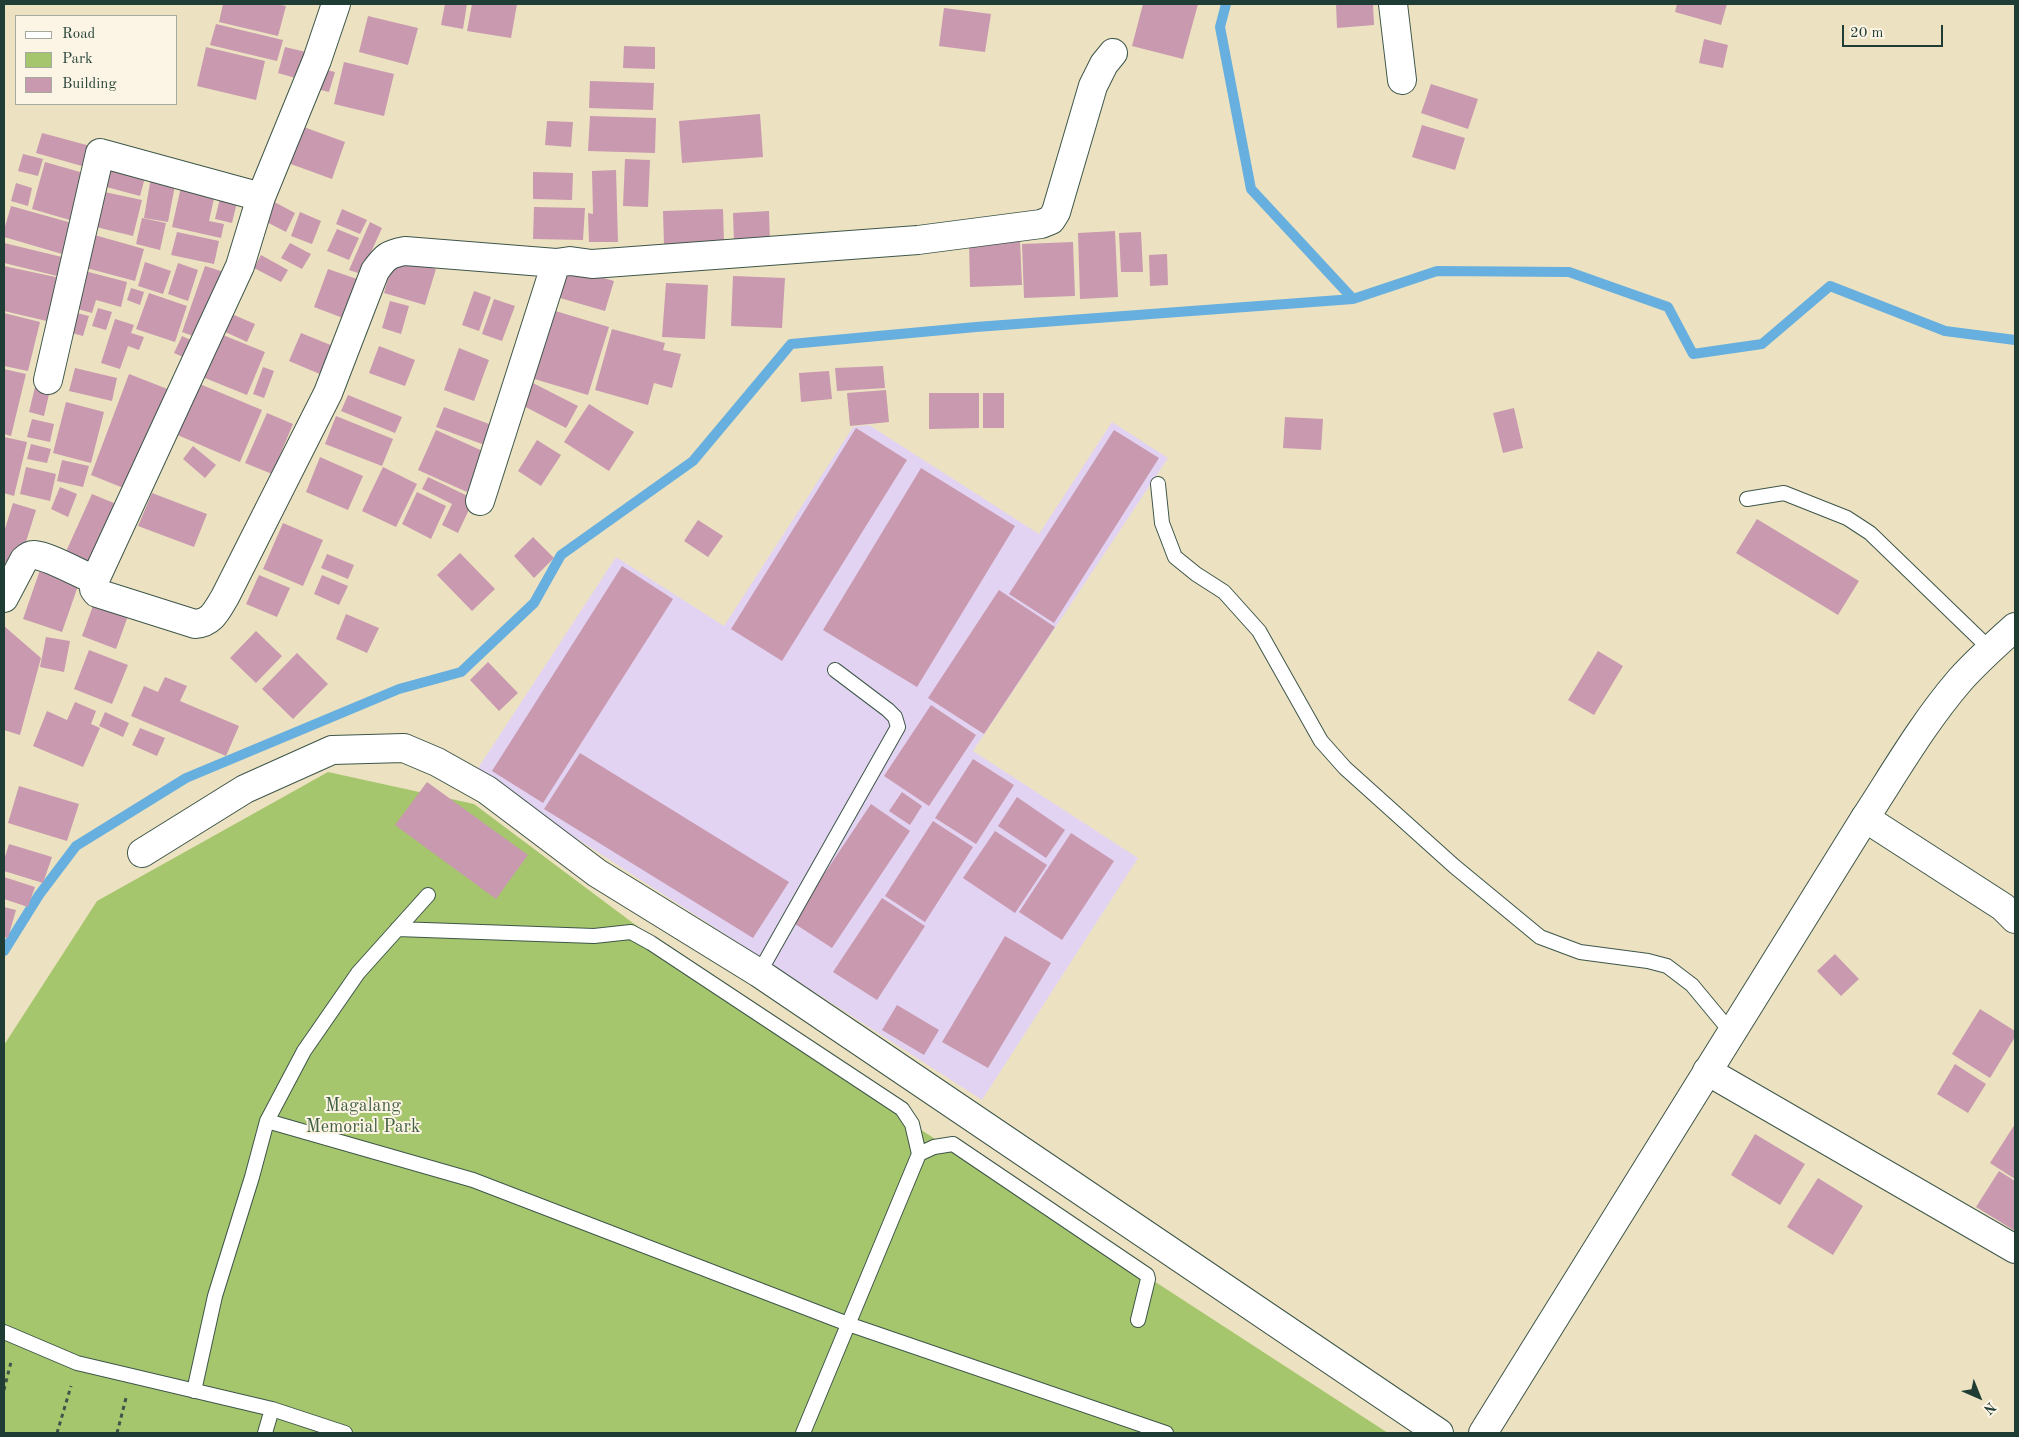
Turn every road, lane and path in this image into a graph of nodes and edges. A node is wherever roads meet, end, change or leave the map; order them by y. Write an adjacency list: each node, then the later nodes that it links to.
1 (336, 4): 5 (street)
2 (1394, 4): 4 (street)
3 (1113, 53): 6 (street)
4 (1402, 80)
5 (261, 197): 7 (street); 11 (street)
6 (556, 262): 10 (street); 11 (street)
7 (48, 380)
8 (1158, 484): 22 (lane)
9 (1747, 499): 14 (lane)
10 (480, 500)
11 (95, 580): 12 (street)
12 (4, 598)
13 (2015, 627): 14 (street)
14 (1990, 649): 16 (street)
15 (835, 670): 21 (lane)
16 (1864, 818): 19 (street); 22 (street)
17 (142, 853): 21 (street)
18 (428, 895): 20 (lane)
19 (2011, 911)
20 (397, 929): 24 (lane); 25 (lane)
21 (759, 973): 40 (street)
22 (1731, 1032): 23 (street)
23 (1707, 1072): 26 (street); 41 (street)
24 (267, 1121): 28 (lane); 32 (lane)
25 (919, 1154): 27 (lane); 28 (lane)
26 (2015, 1249)
27 (1138, 1320)
28 (848, 1324): 38 (lane); 39 (lane)
29 (4, 1332): 30 (lane)
30 (77, 1363): 31 (lane); 34 (path)
31 (132, 1376): 32 (lane); 35 (path)
32 (194, 1391): 33 (lane)
33 (272, 1409): 36 (lane); 37 (lane)
34 (57, 1433)
35 (117, 1433)
36 (265, 1433)
37 (345, 1433)
38 (803, 1433)
39 (1166, 1433)
40 (1439, 1433)
41 (1483, 1433)

